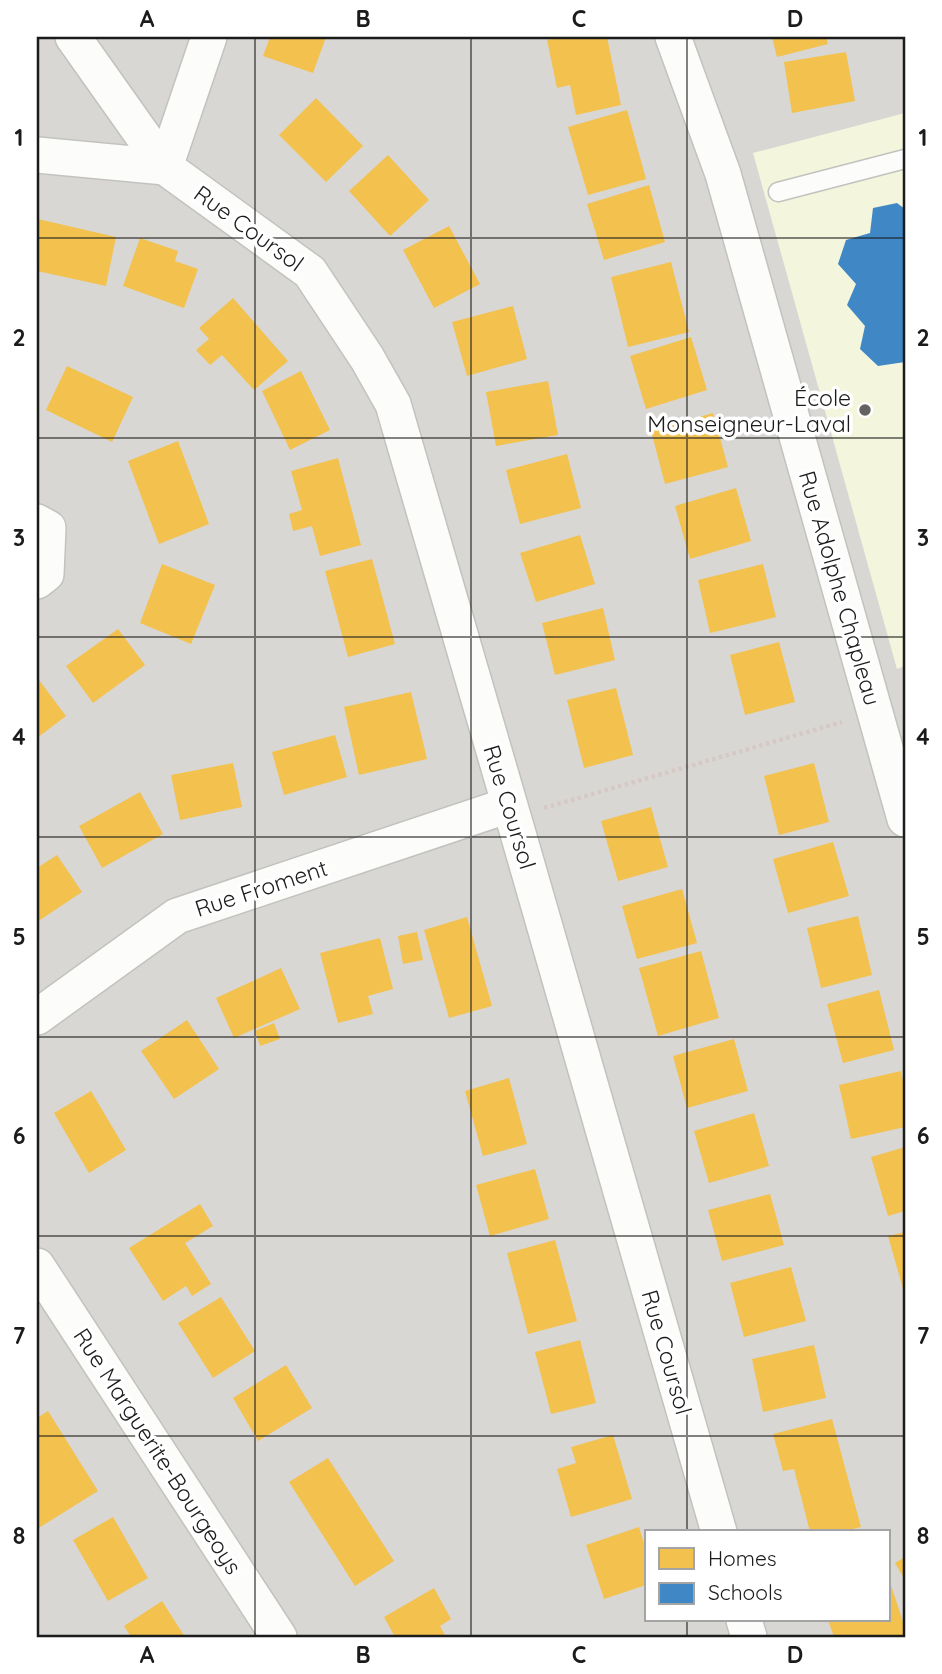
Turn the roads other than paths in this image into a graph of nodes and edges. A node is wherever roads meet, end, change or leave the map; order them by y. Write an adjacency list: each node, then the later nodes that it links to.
1 (73, 37): 6 (street, Rue Coursol)
2 (209, 37): 6 (street)
3 (673, 37): 11 (street, Rue Adolphe Chapleau)
4 (37, 155): 6 (street)
5 (905, 159): 7 (lane)
6 (165, 167): 10 (street, Rue Coursol)
7 (779, 192)
8 (37, 522): 9 (street)
9 (37, 581)
10 (524, 807): 12 (street, Rue Froment); 14 (street, Rue Coursol)
11 (905, 819)
12 (37, 1017)
13 (37, 1266): 15 (street, Rue Marguerite-Bourgeoys)
14 (718, 1530)
15 (279, 1637)

